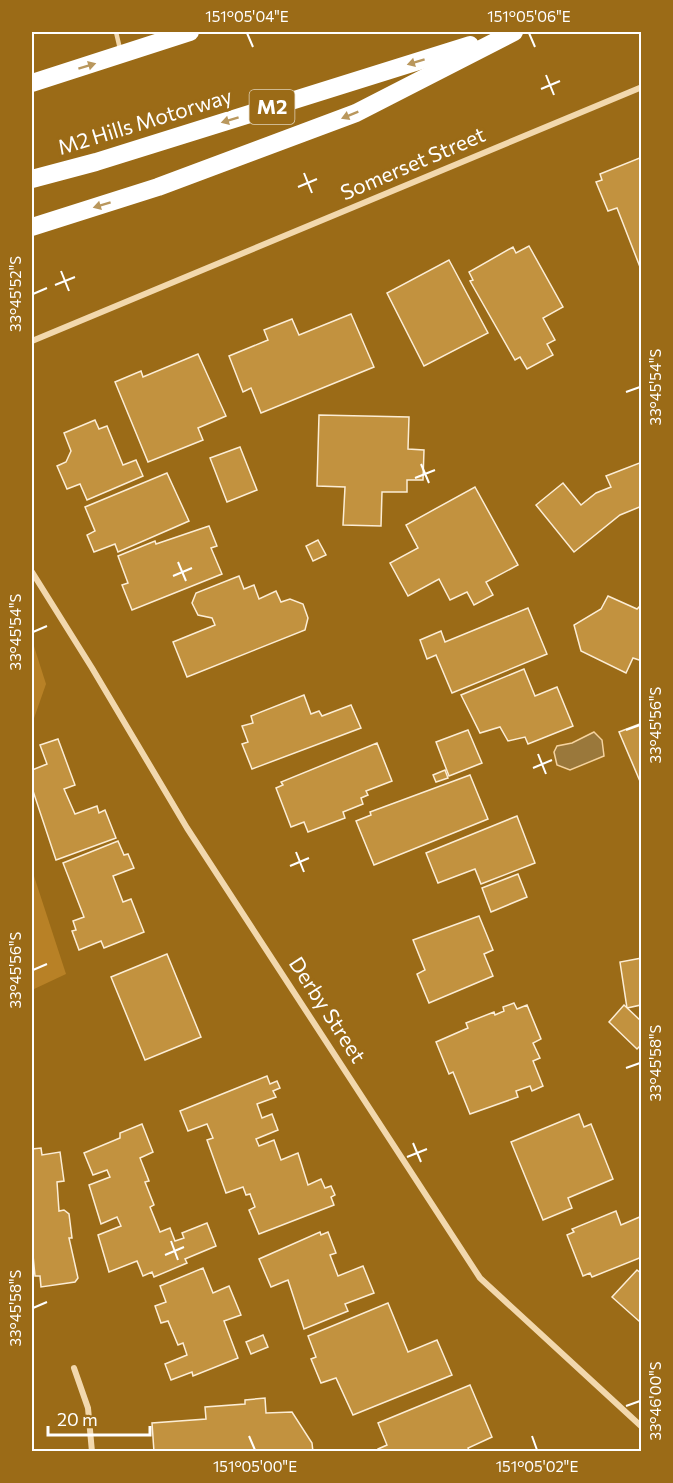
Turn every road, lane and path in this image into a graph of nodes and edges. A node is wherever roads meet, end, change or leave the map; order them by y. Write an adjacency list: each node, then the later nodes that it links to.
1 (116, 32): 4 (lane)
2 (190, 32): 4 (highway)
3 (513, 32): 7 (highway, M2 Hills Motorway / M2, one-way to 7); 8 (highway, one-way to 8)
4 (122, 55): 5 (highway, one-way to 4)
5 (32, 83)
6 (642, 87): 9 (street, Somerset Street)
7 (32, 179)
8 (32, 227)
9 (32, 341)
10 (32, 572): 12 (street, Derby Street)
11 (74, 1368): 13 (street)
12 (642, 1428)
13 (93, 1452)

